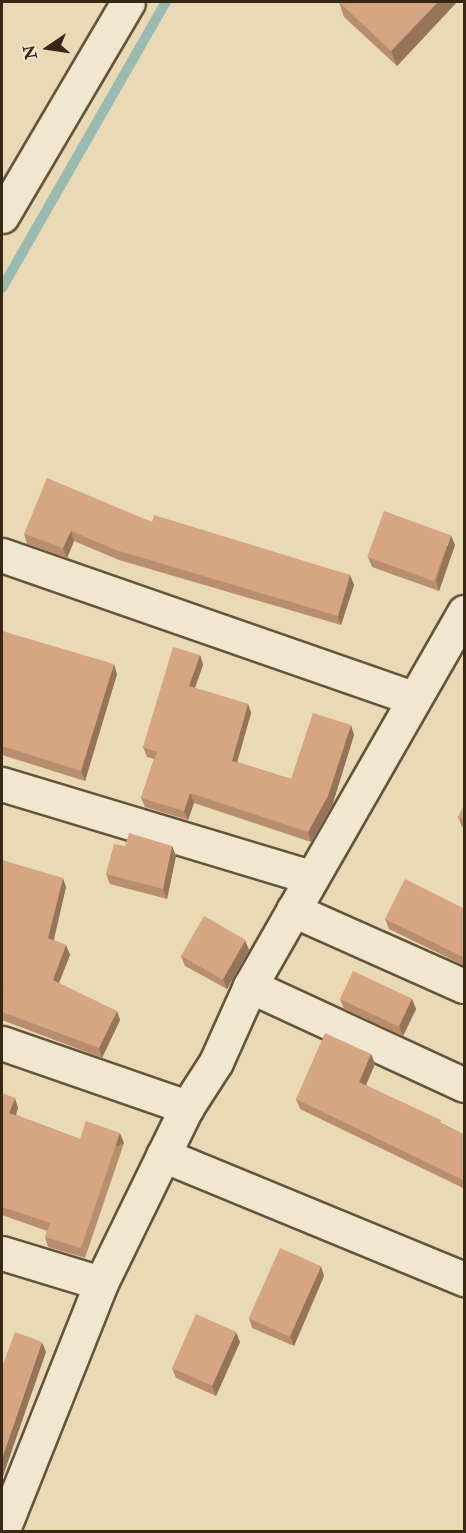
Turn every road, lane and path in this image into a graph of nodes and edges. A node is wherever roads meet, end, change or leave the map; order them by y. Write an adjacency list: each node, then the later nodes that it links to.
1 (128, 2): 2 (street)
2 (2, 216)
3 (2, 555): 5 (street)
4 (465, 612): 5 (street)
5 (412, 698): 7 (street)
6 (2, 783): 7 (street)
7 (311, 877): 8 (street)
8 (292, 910): 9 (street); 10 (street)
9 (250, 986): 12 (street); 13 (street)
10 (465, 986)
11 (2, 1043): 13 (street)
12 (465, 1085)
13 (187, 1107): 14 (street)
14 (163, 1155): 16 (street); 17 (street)
15 (2, 1253): 17 (street)
16 (465, 1279)
17 (101, 1283): 18 (street)
18 (2, 1532)

